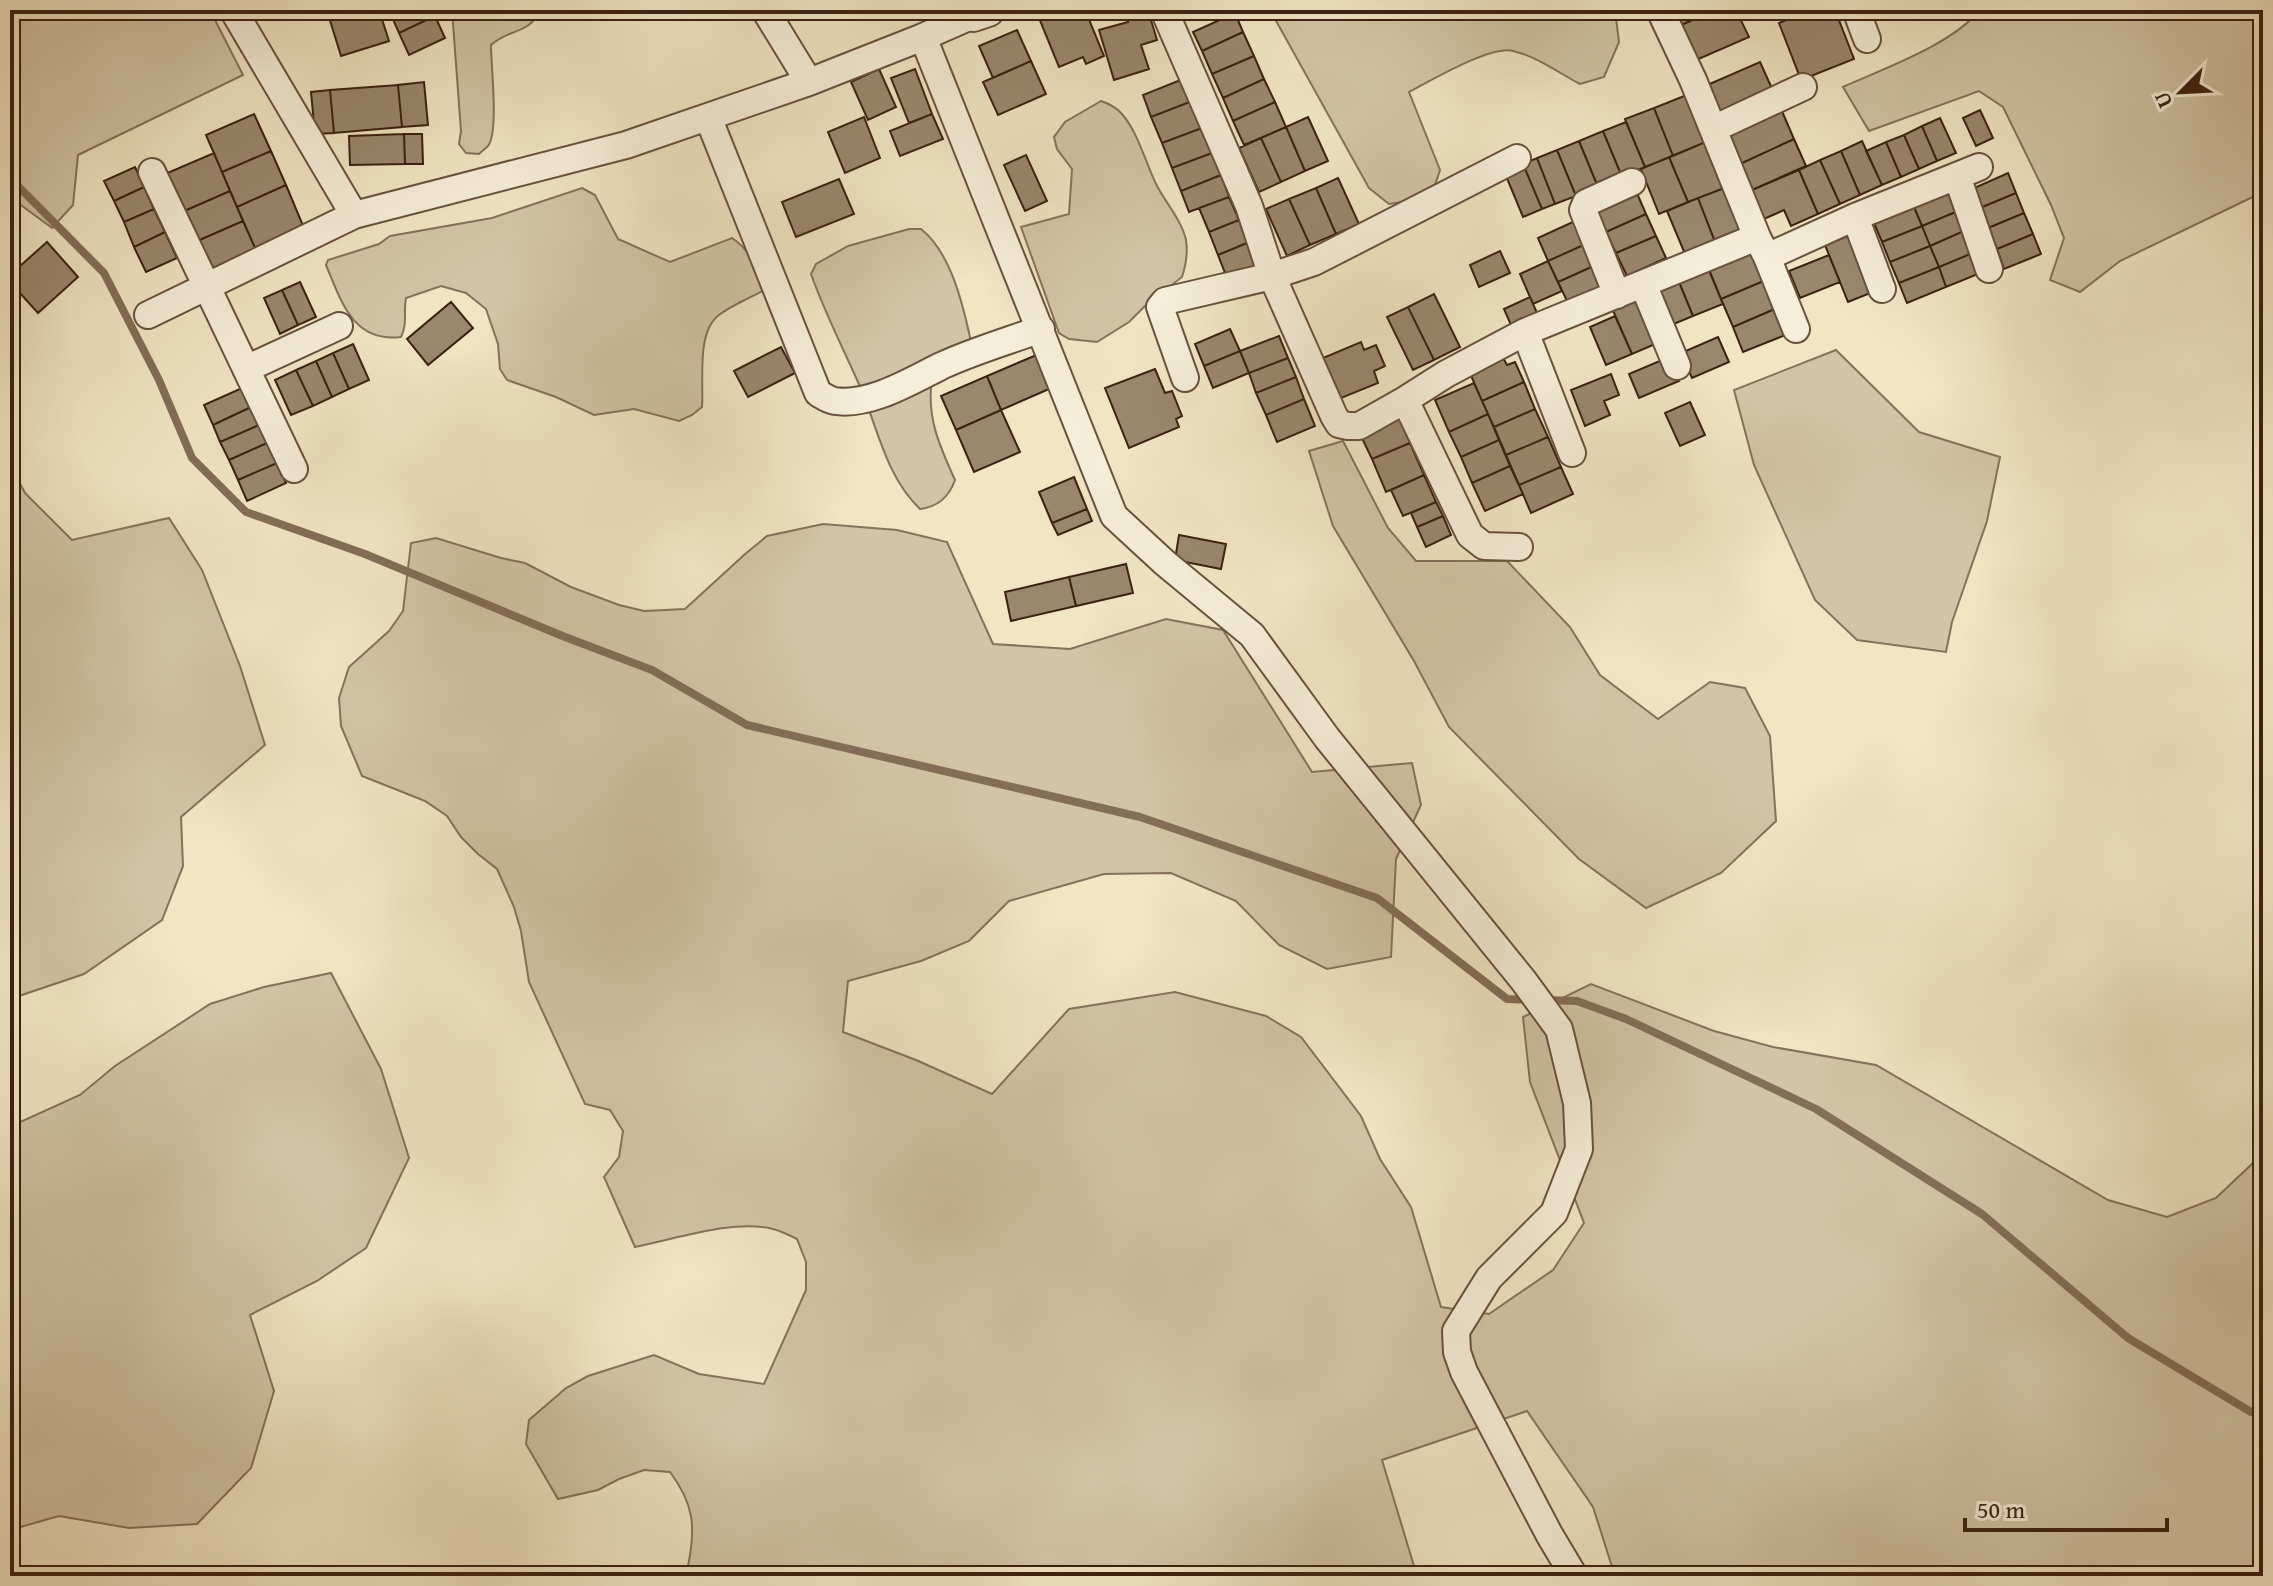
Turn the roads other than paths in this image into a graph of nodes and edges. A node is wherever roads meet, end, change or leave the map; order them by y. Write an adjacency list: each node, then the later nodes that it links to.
1 (233, 10): 16 (street)
2 (765, 10): 9 (street)
3 (1164, 10): 20 (street)
4 (1660, 10): 12 (street)
5 (1856, 10): 8 (street)
6 (977, 12): 7 (street)
7 (923, 37): 9 (street); 27 (street)
8 (1867, 39)
9 (809, 82): 11 (street)
10 (1803, 87): 12 (street)
11 (708, 117): 16 (street); 27 (street)
12 (1713, 129): 18 (street)
13 (1517, 158): 20 (street)
14 (152, 172): 22 (street)
15 (1632, 182): 24 (street)
16 (354, 215): 22 (street)
17 (1855, 217): 18 (street); 19 (street); 23 (street)
18 (1762, 247): 21 (street); 28 (street)
19 (1989, 269)
20 (1272, 276): 32 (street); 33 (street)
21 (1643, 284): 24 (street); 30 (street)
22 (206, 287): 25 (street); 31 (street)
23 (1882, 289)
24 (1617, 295): 29 (street)
25 (148, 315)
26 (339, 326): 31 (street)
27 (1041, 329): 37 (street)
28 (1796, 329)
29 (1525, 332): 33 (street); 34 (street)
30 (1677, 366)
31 (246, 369): 35 (street)
32 (1185, 378)
33 (1405, 400): 36 (street)
34 (1572, 453)
35 (294, 469)
36 (1519, 547)
37 (1574, 1576)

